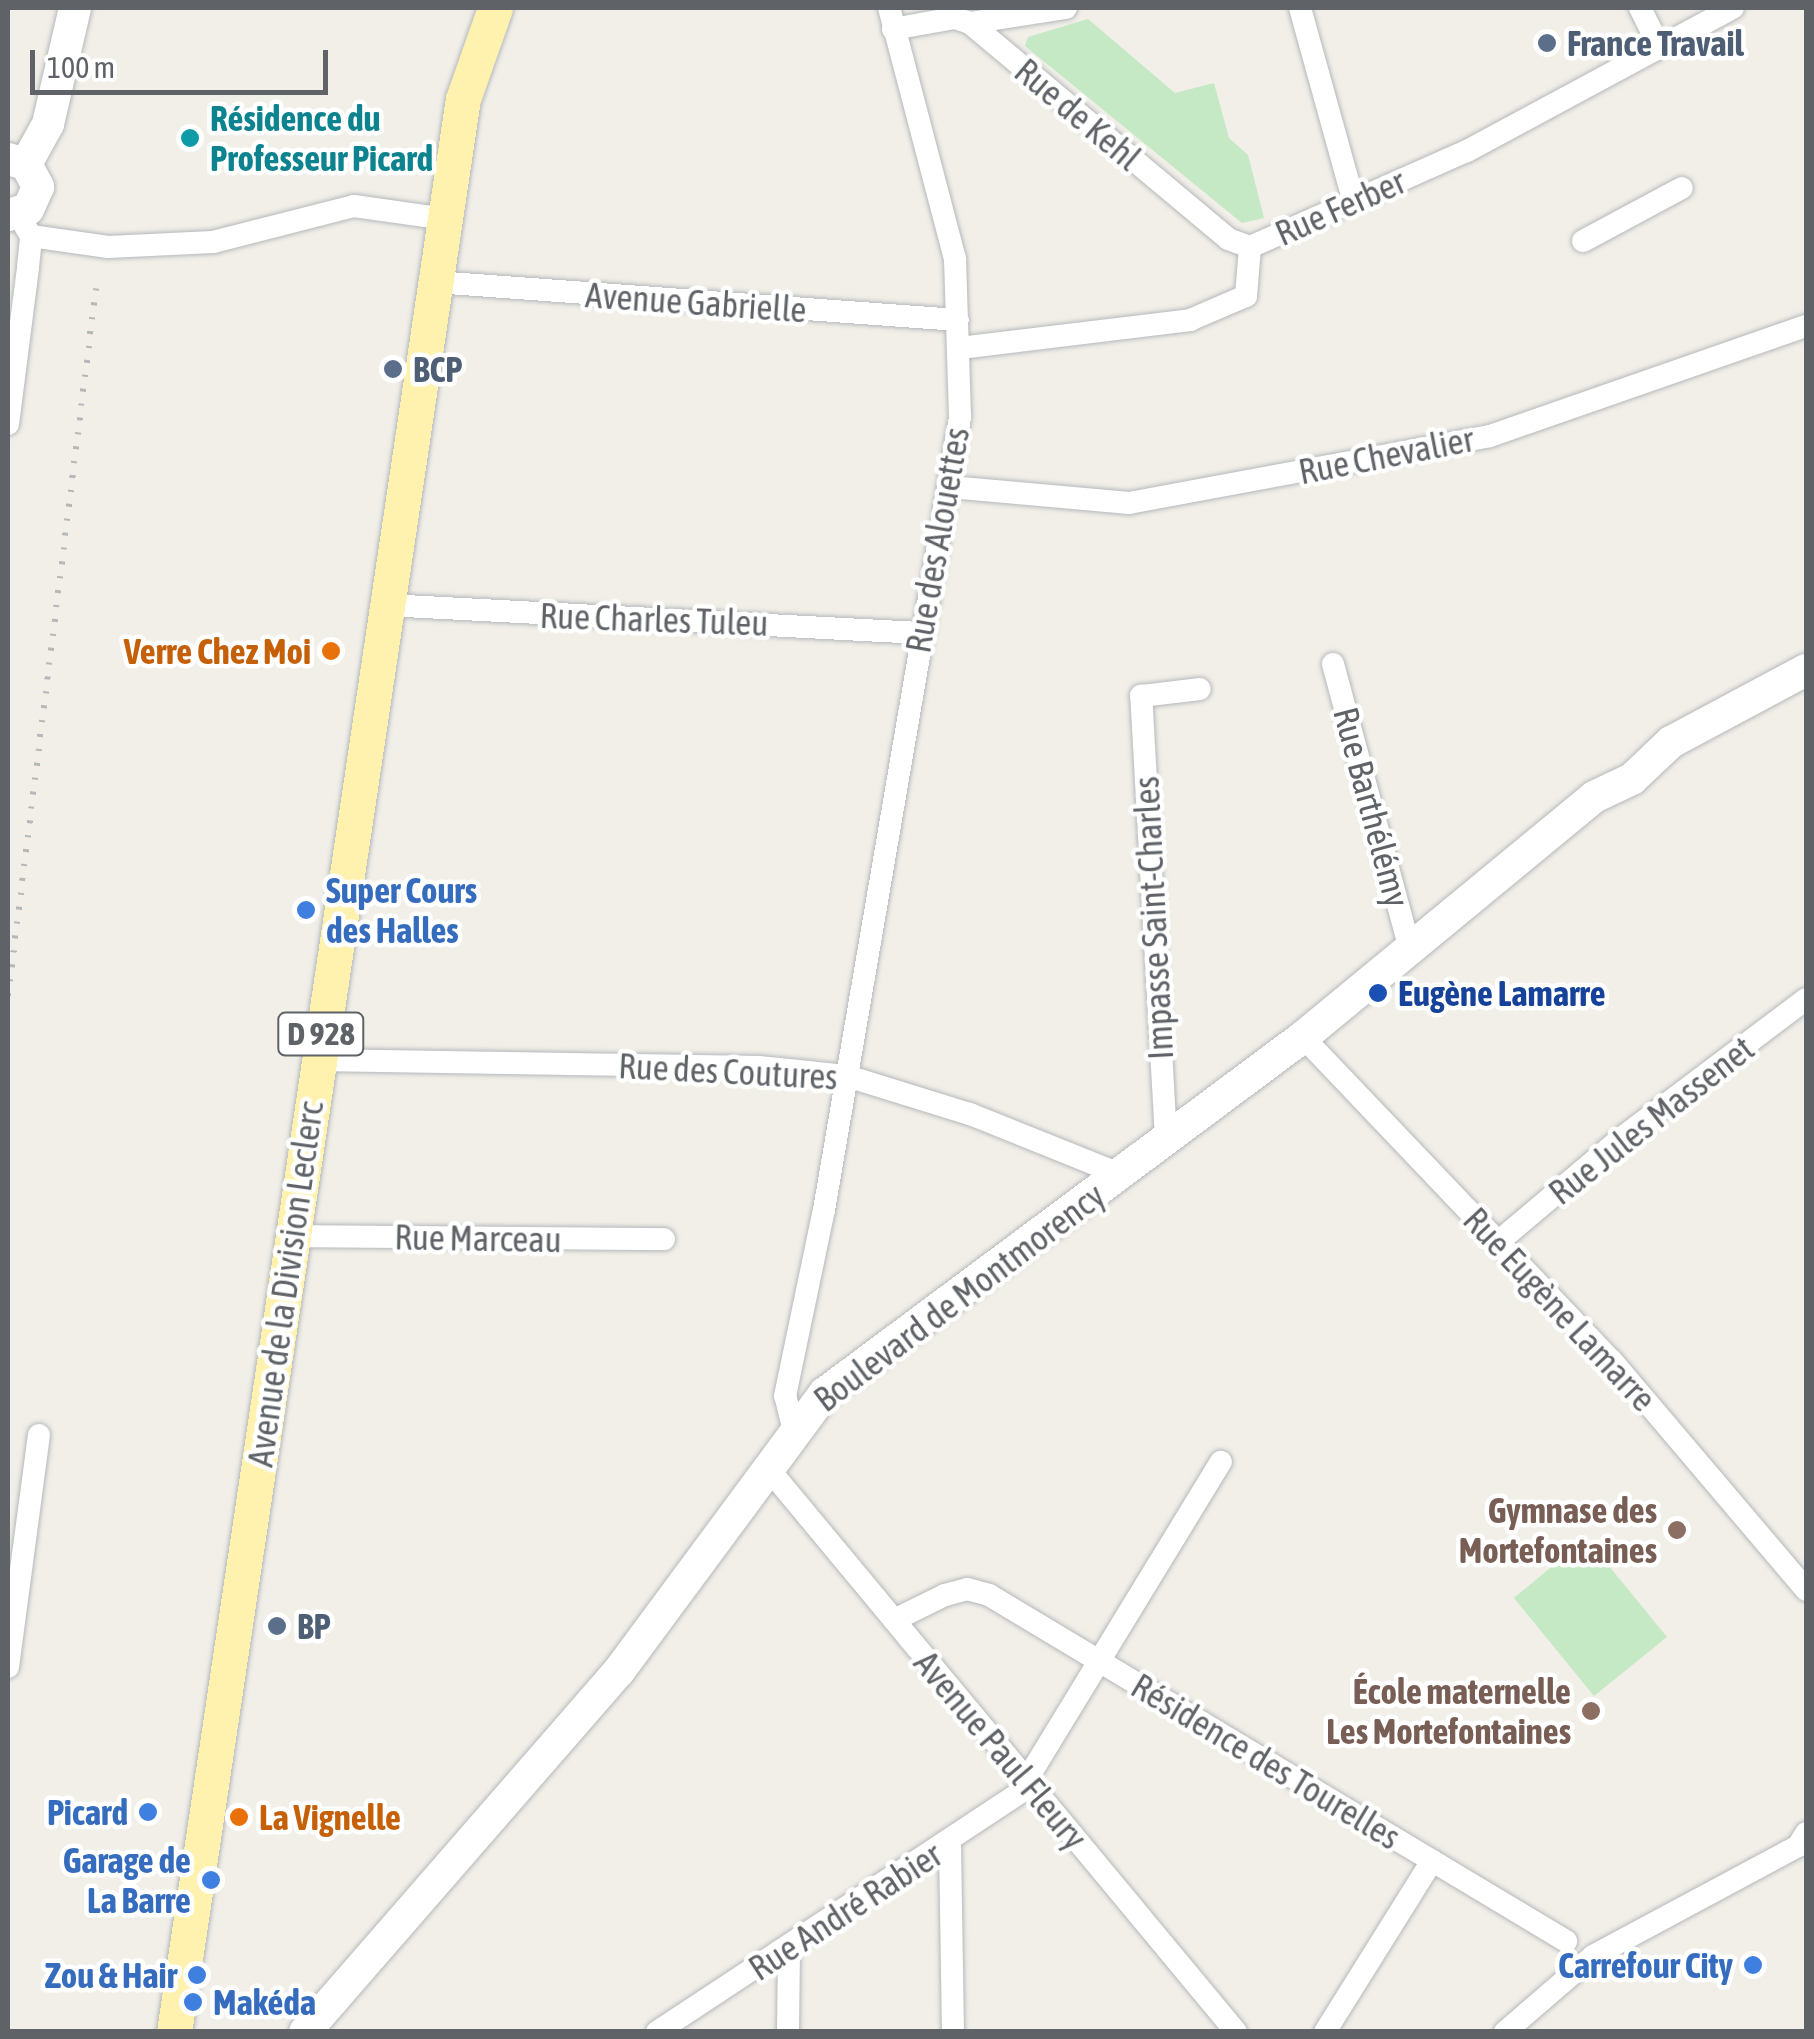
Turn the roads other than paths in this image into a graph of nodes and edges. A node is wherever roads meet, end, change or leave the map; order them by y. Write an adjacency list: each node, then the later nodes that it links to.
1 (75, 8): 10 (street)
2 (495, 8): 13 (main road, Avenue de la Division Leclerc / D 928)
3 (1066, 8): 8 (street)
4 (1300, 8): 12 (street)
5 (1640, 8): 9 (street)
6 (1733, 8): 9 (street, Rue Ferber)
7 (891, 18): 8 (street); 18 (street, Rue des Alouettes)
8 (970, 23): 16 (street, Rue de Kehl)
9 (1658, 44): 12 (street, Rue Ferber)
10 (17, 162): 14 (street)
11 (1682, 188): 15 (street)
12 (1354, 198): 16 (street, Rue Ferber)
13 (445, 219): 14 (street); 17 (main road, Avenue de la Division Leclerc / D 928)
14 (19, 222): 21 (street)
15 (1583, 241)
16 (1250, 247): 20 (street, Rue Ferber)
17 (435, 282): 18 (street, Avenue Gabrielle); 23 (main road, Avenue de la Division Leclerc / D 928)
18 (958, 320): 20 (street, Rue des Alouettes)
19 (1806, 326): 22 (street, Rue Chevalier)
20 (960, 348): 22 (street, Rue des Alouettes)
21 (8, 424)
22 (950, 487): 24 (street, Rue des Alouettes)
23 (386, 605): 24 (street, Rue Charles Tuleu); 31 (main road, Avenue de la Division Leclerc / D 928)
24 (921, 633): 32 (street, Rue des Alouettes)
25 (1333, 664): 28 (street, Rue Barthélémy)
26 (1806, 670): 28 (street, Boulevard de Montmorency)
27 (1200, 689): 33 (street, Impasse Saint-Charles)
28 (1410, 950): 30 (street, Boulevard de Montmorency)
29 (1806, 999): 37 (street, Rue Jules Massenet)
30 (1303, 1037): 33 (street, Boulevard de Montmorency); 37 (street, Rue Eugène Lamarre)
31 (317, 1060): 32 (street, Rue des Coutures); 35 (main road, Avenue de la Division Leclerc / D 928)
32 (847, 1076): 34 (street, Rue des Coutures); 38 (street, Rue des Alouettes)
33 (1166, 1139): 34 (street, Boulevard de Montmorency)
34 (1122, 1174): 38 (street, Boulevard de Montmorency)
35 (292, 1236): 36 (street, Rue Marceau); 52 (main road, Avenue de la Division Leclerc / D 928)
36 (664, 1240)
37 (1497, 1243): 42 (street, Rue Eugène Lamarre)
38 (793, 1427): 41 (street, Boulevard de Montmorency)
39 (39, 1435): 45 (street)
40 (1221, 1462): 44 (street, Résidence des Tourelles)
41 (768, 1467): 43 (street, Avenue Paul Fleury); 53 (street, Boulevard de Montmorency)
42 (1806, 1590)
43 (894, 1620): 44 (street, Résidence des Tourelles); 46 (street, Avenue Paul Fleury)
44 (1100, 1661): 46 (street, Résidence des Tourelles); 49 (street, Résidence des Tourelles)
45 (8, 1667)
46 (1028, 1784): 48 (street, Rue André Rabier); 57 (street, Avenue Paul Fleury)
47 (1802, 1839): 59 (street)
48 (950, 1843): 51 (street, Rue André Rabier); 56 (street)
49 (1432, 1861): 50 (street, Résidence des Tourelles); 58 (street, Résidence des Tourelles)
50 (1566, 1941)
51 (789, 1948): 54 (street, Rue André Rabier); 55 (street)
52 (174, 2032)
53 (305, 2032)
54 (657, 2032)
55 (788, 2032)
56 (953, 2032)
57 (1236, 2032)
58 (1326, 2032)
59 (1505, 2032)

